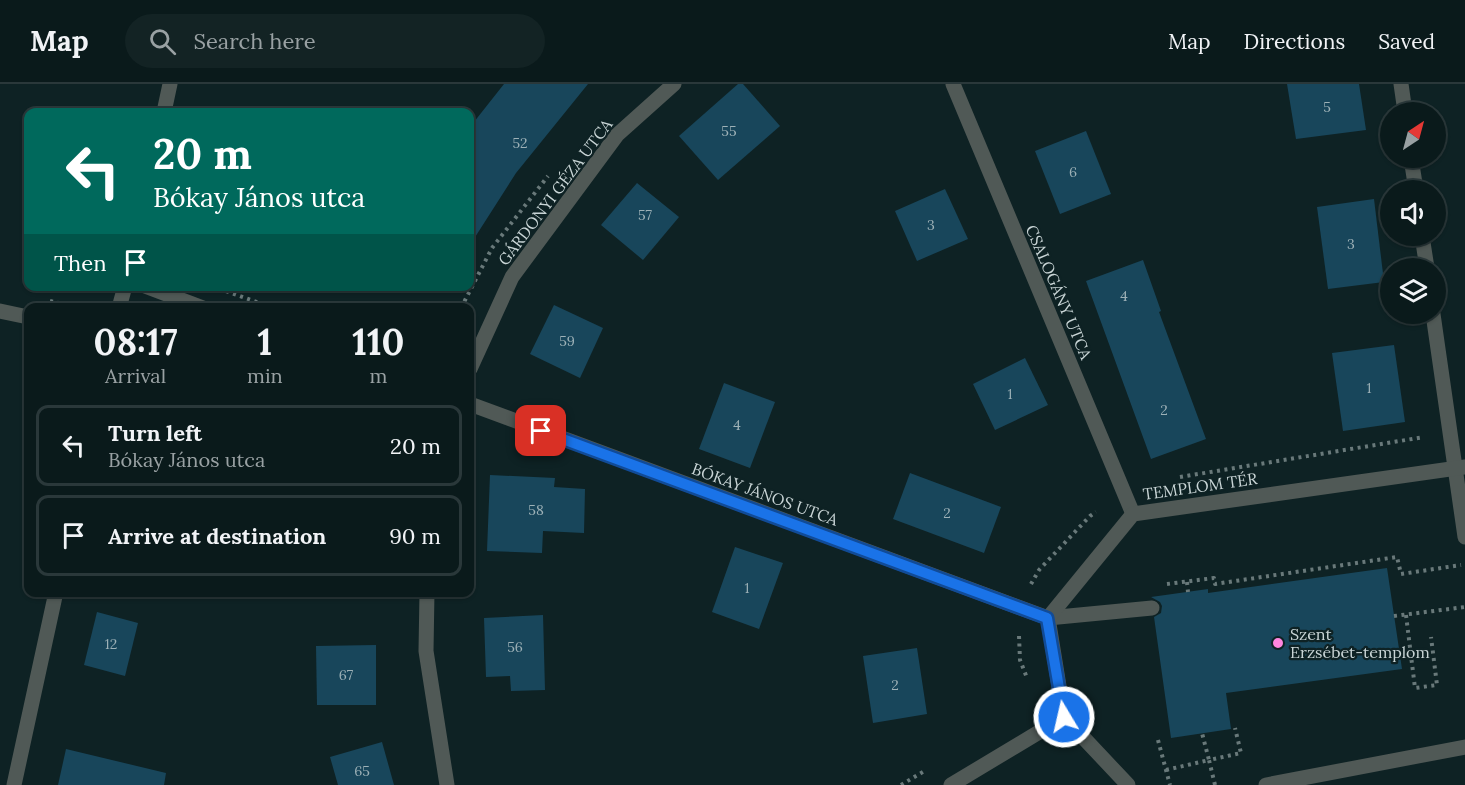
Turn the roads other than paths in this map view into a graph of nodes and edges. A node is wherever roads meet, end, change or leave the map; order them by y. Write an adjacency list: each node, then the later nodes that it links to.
1 (170, 84): 6 (street)
2 (674, 84): 12 (street, GÁRDONYI GÉZA UTCA)
3 (953, 84): 15 (street, CSALOGÁNY UTCA)
4 (1401, 84): 5 (street)
5 (1404, 102)
6 (165, 108)
7 (158, 291): 8 (street)
8 (190, 303)
9 (0, 311): 10 (street)
10 (24, 316)
11 (1434, 324): 14 (street)
12 (474, 360)
13 (474, 405): 20 (street, BÓKAY JÁNOS UTCA)
14 (1460, 468): 15 (street, TEMPLOM TÉR); 16 (street)
15 (1133, 514): 20 (street, TEMPLOM TÉR)
16 (1465, 537)
17 (55, 597): 23 (street)
18 (428, 597): 24 (street)
19 (1152, 608): 20 (street)
20 (1047, 618): 21 (street)
21 (1064, 717): 25 (street); 26 (street)
22 (1465, 747): 27 (street)
23 (14, 785)
24 (447, 785)
25 (951, 785)
26 (1128, 785)
27 (1266, 785)

